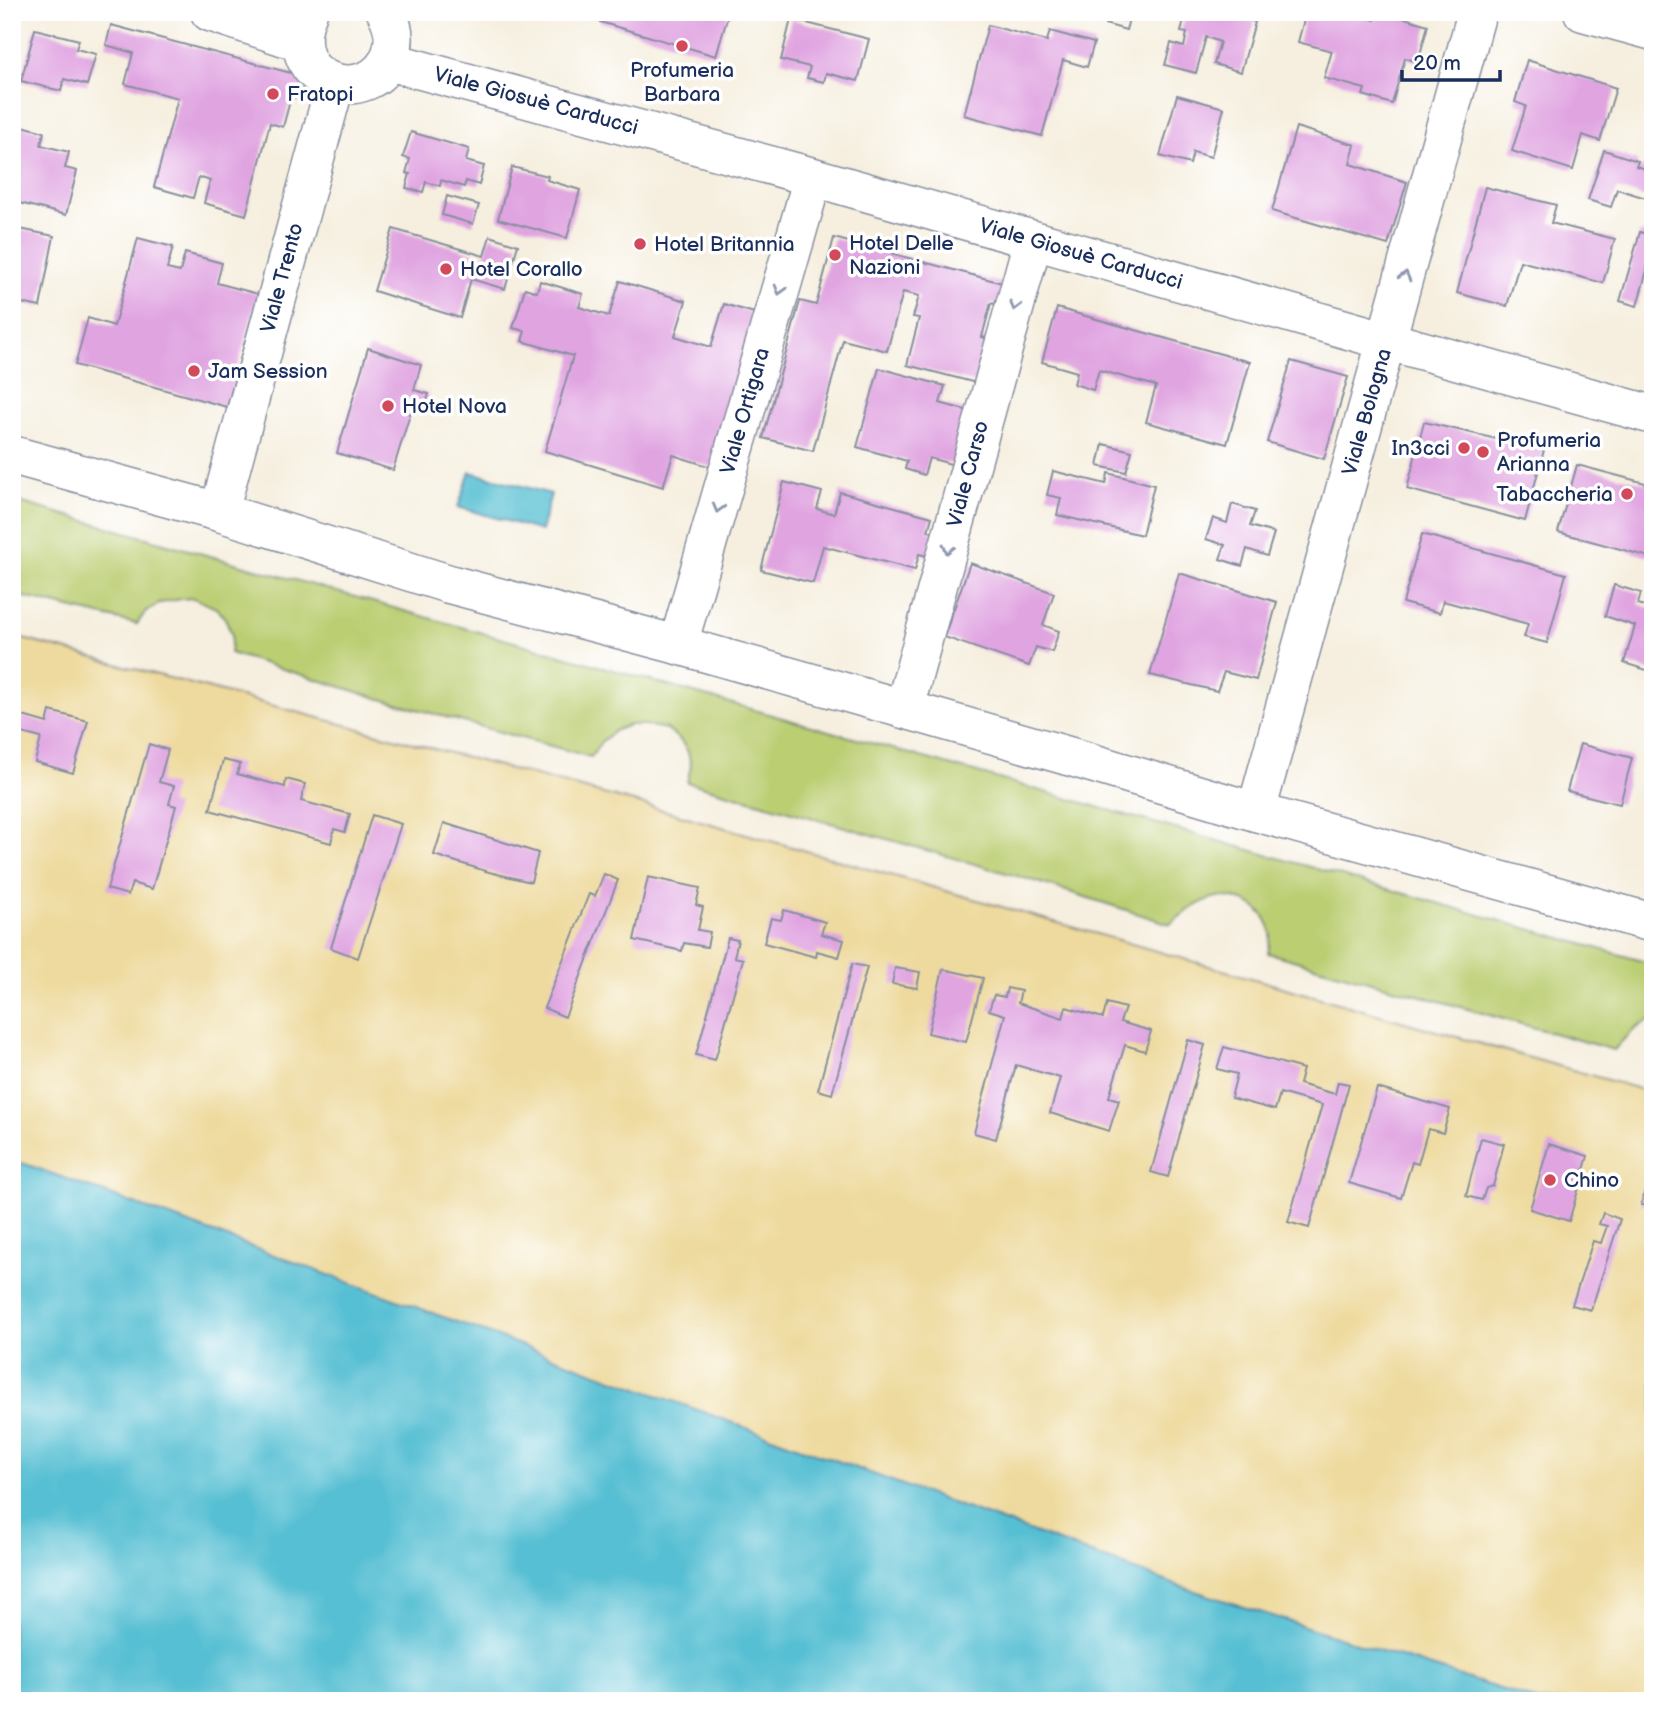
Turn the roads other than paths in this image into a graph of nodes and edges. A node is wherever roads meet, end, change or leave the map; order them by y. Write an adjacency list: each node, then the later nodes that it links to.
1 (210, 12): 5 (street)
2 (386, 12): 7 (street)
3 (1477, 12): 11 (street, Viale Bologna, one-way to 3)
4 (1583, 12): 6 (street)
5 (304, 27): 8 (street)
6 (1653, 32)
7 (388, 61): 8 (street); 9 (street, Viale Giosuè Carducci)
8 (335, 83): 14 (street, Viale Trento)
9 (813, 177): 10 (street, Viale Giosuè Carducci); 15 (street, Viale Ortigara, one-way to 15)
10 (1032, 240): 11 (street, Viale Giosuè Carducci); 16 (street, Viale Carso, one-way to 16)
11 (1387, 341): 12 (street, Viale Giosuè Carducci); 17 (street, Viale Bologna)
12 (1653, 415)
13 (12, 456): 14 (street)
14 (219, 512): 15 (street)
15 (678, 645): 16 (street)
16 (904, 709): 17 (street)
17 (1256, 812): 18 (street)
18 (1653, 923)

